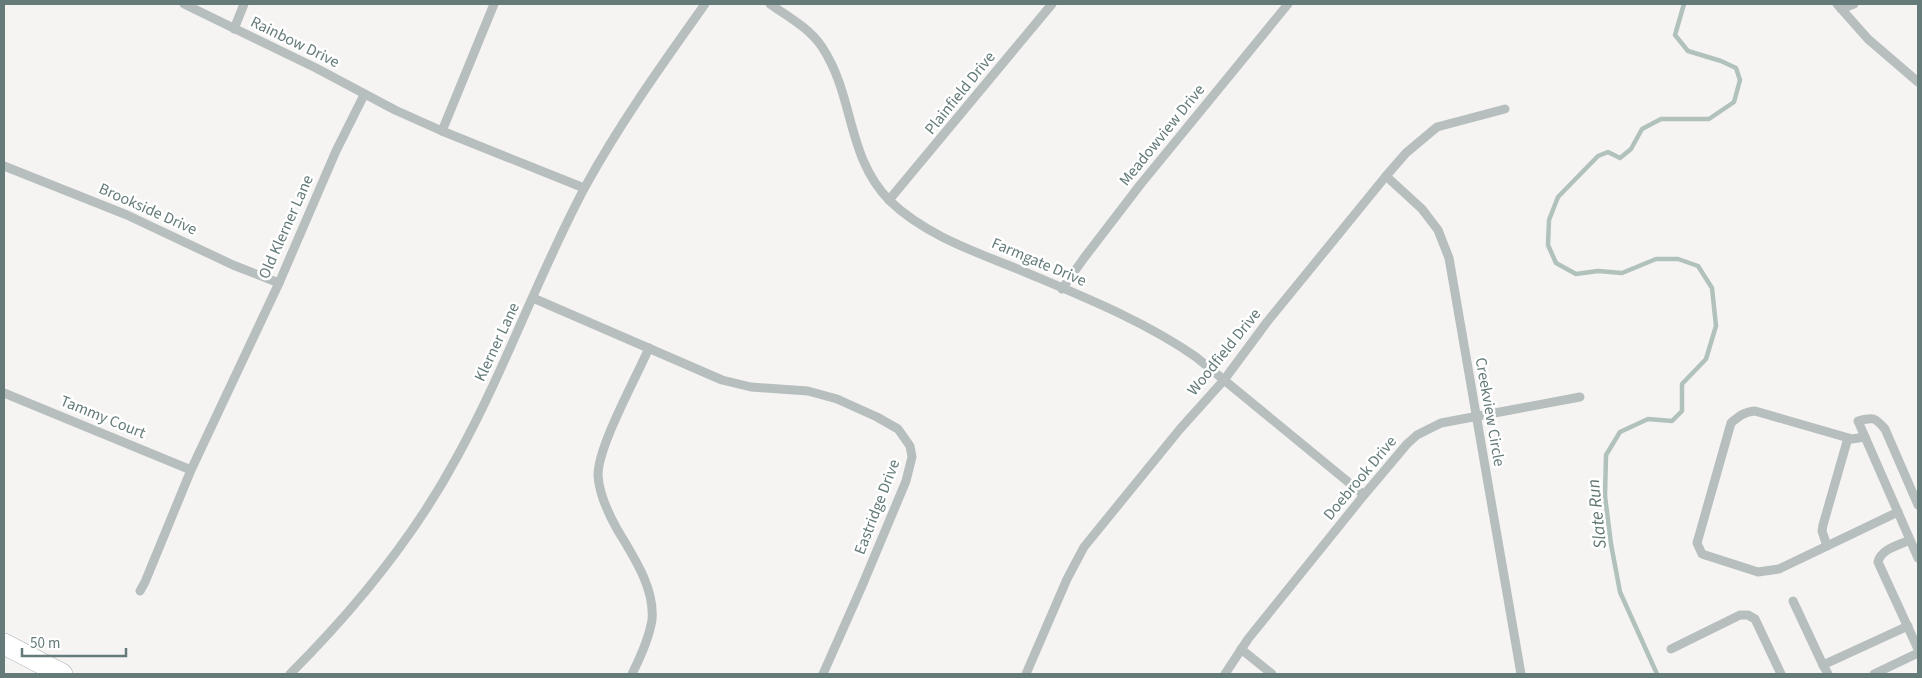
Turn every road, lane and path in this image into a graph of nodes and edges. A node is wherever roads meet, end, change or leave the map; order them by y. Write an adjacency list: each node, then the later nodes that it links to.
1 (184, 4): 10 (street, Rainbow Drive)
2 (244, 4): 10 (street)
3 (494, 4): 14 (street)
4 (705, 4): 17 (street, Klerner Lane)
5 (770, 4): 18 (street, Farmgate Drive)
6 (1052, 4): 18 (street, Plainfield Drive)
7 (1288, 4): 20 (street, Meadowview Drive)
8 (1854, 4): 9 (street)
9 (1841, 5): 11 (street)
10 (234, 29): 12 (street, Rainbow Drive)
11 (1918, 82)
12 (364, 95): 14 (street); 19 (street, Old Klerner Lane)
13 (1505, 109): 16 (street, Woodfield Drive)
14 (442, 131): 17 (street)
15 (4, 166): 19 (street, Brookside Drive)
16 (1386, 176): 23 (street, Woodfield Drive); 26 (street, Creekview Circle)
17 (584, 188): 21 (street, Klerner Lane)
18 (890, 200): 20 (street, Farmgate Drive)
19 (279, 283): 29 (street, Old Klerner Lane)
20 (1062, 288): 23 (street, Farmgate Drive)
21 (533, 298): 22 (street, Eastridge Drive); 46 (street, Klerner Lane)
22 (650, 348): 47 (street); 48 (street, Eastridge Drive)
23 (1224, 380): 30 (street, Farmgate Drive); 49 (street, Woodfield Drive)
24 (4, 393): 29 (street, Tammy Court)
25 (1580, 397): 26 (street, Doebrook Drive)
26 (1476, 418): 30 (street, Doebrook Drive); 52 (street, Creekview Circle)
27 (1865, 437): 28 (street); 31 (street); 32 (street)
28 (1848, 438): 34 (street); 34 (street)
29 (192, 470): 36 (street, Old Klerner Lane)
30 (1364, 496): 40 (street, Doebrook Drive)
31 (1918, 505)
32 (1898, 512): 33 (street); 34 (street)
33 (1910, 540): 35 (street); 38 (street)
34 (1827, 546)
35 (1918, 558)
36 (140, 591)
37 (1793, 602): 44 (street)
38 (1908, 626): 42 (street); 44 (street)
39 (4, 644): 45 (highway)
40 (1241, 649): 50 (street, Doebrook Drive); 51 (street)
41 (1671, 649): 53 (street)
42 (1918, 649)
43 (1918, 653): 55 (street)
44 (1823, 665): 54 (street)
45 (62, 674)
46 (290, 674)
47 (632, 674)
48 (823, 674)
49 (1026, 674)
50 (1225, 674)
51 (1272, 674)
52 (1521, 674)
53 (1781, 674)
54 (1828, 674)
55 (1874, 674)

